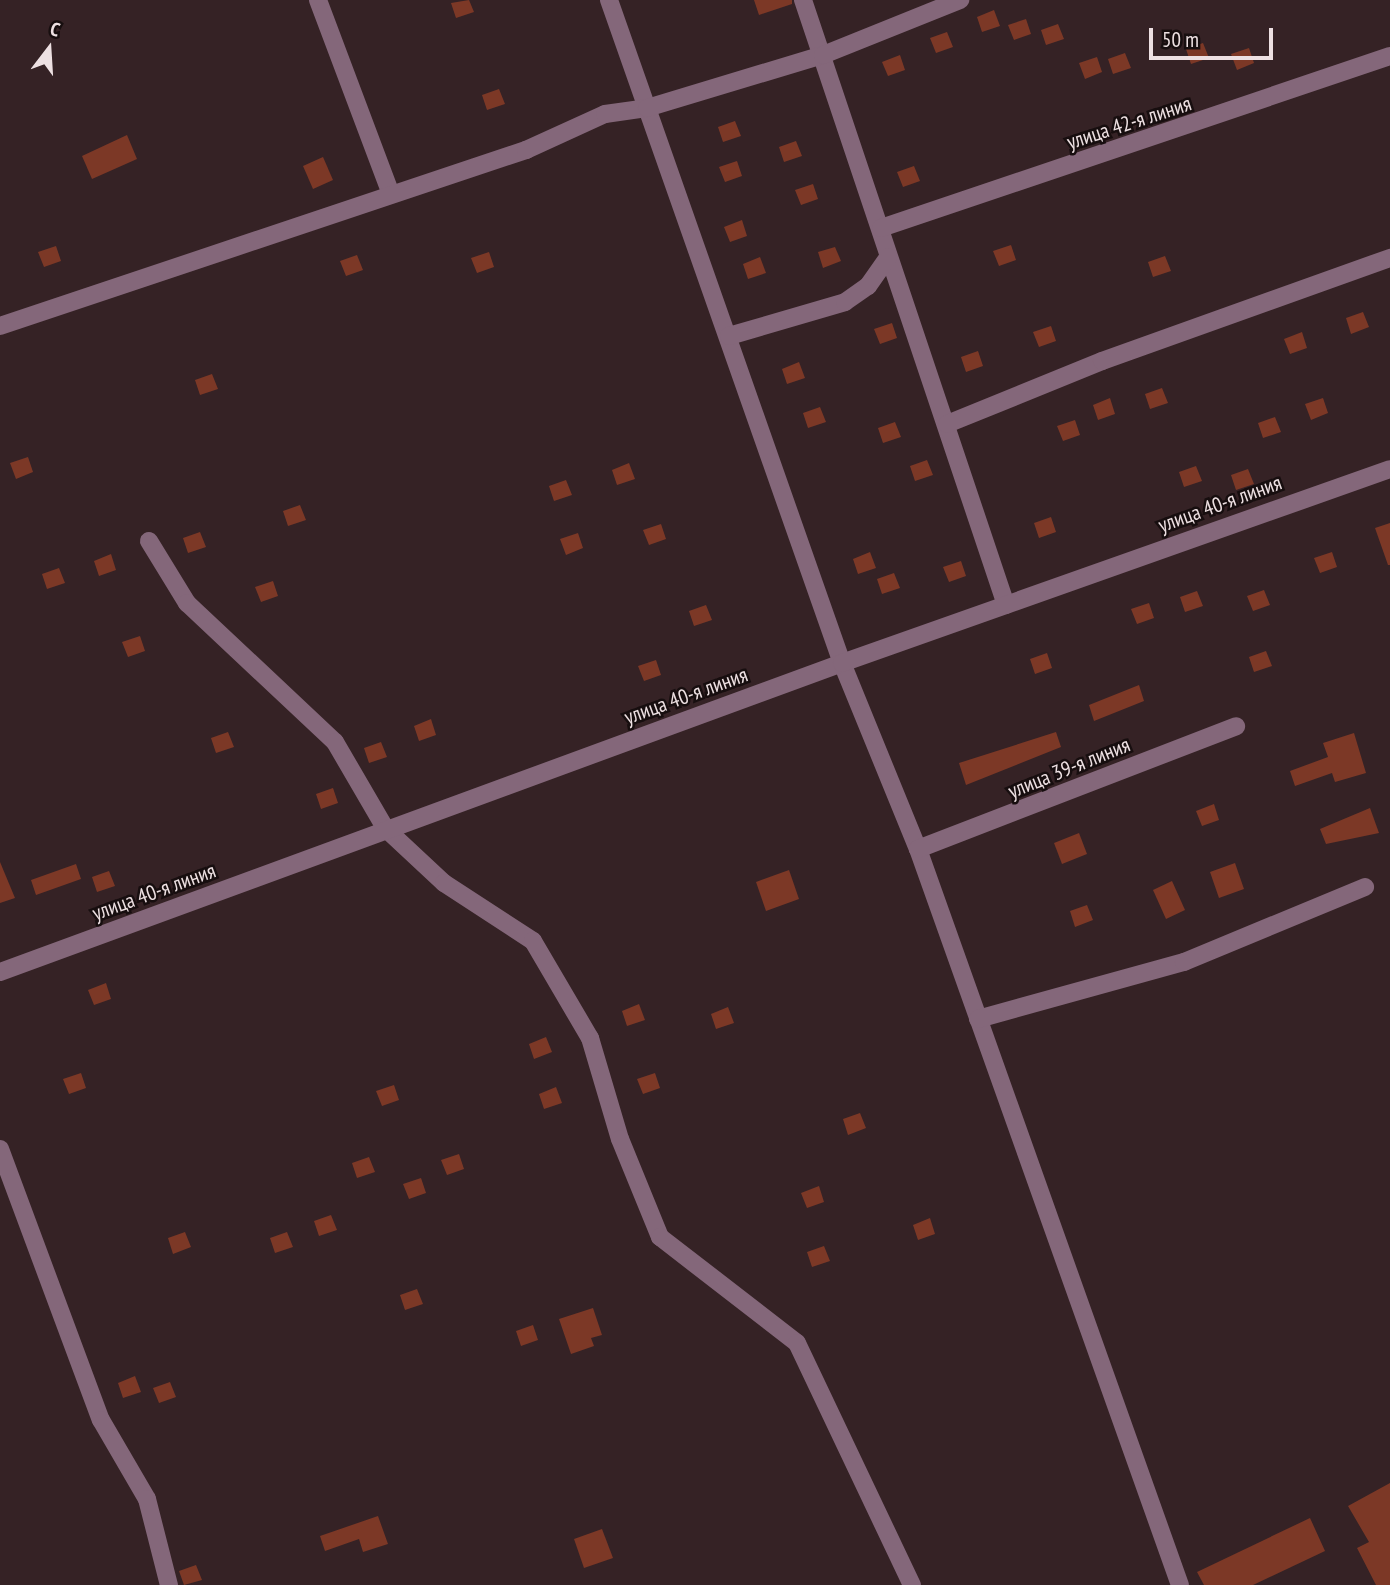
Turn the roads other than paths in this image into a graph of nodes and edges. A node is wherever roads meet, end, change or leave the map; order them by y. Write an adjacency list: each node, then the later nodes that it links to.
1 (318, 0): 8 (street)
2 (609, 0): 7 (street)
3 (803, 0): 5 (street)
4 (960, 0): 5 (street)
5 (823, 55): 7 (street); 9 (street)
6 (1390, 56): 9 (street, улица 42-я линия)
7 (647, 108): 8 (street); 13 (street)
8 (390, 192): 12 (street)
9 (881, 228): 10 (street)
10 (888, 257): 13 (street); 14 (street)
11 (1390, 258): 14 (street)
12 (0, 326)
13 (729, 336): 18 (street)
14 (947, 424): 17 (street)
15 (1390, 469): 17 (street, улица 40-я линия)
16 (149, 541): 20 (street)
17 (1006, 605): 18 (street, улица 40-я линия)
18 (842, 663): 20 (street, улица 40-я линия); 21 (street)
19 (1236, 726): 21 (street, улица 39-я линия)
20 (387, 830): 23 (street, улица 40-я линия); 27 (street)
21 (918, 849): 24 (street)
22 (1365, 887): 24 (street)
23 (0, 972)
24 (978, 1019): 28 (street)
25 (0, 1149): 26 (street)
26 (169, 1585)
27 (912, 1585)
28 (1180, 1585)

